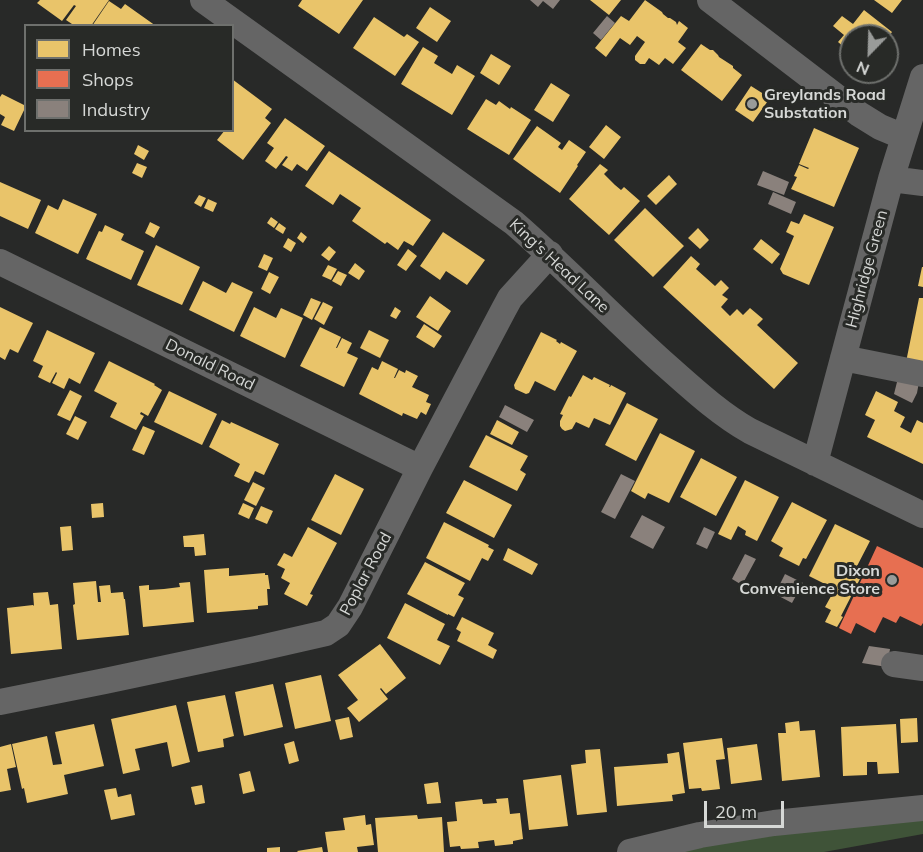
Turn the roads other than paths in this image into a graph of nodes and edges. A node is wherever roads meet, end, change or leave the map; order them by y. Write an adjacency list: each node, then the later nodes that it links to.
1 (203, 0): 7 (street, King's Head Lane)
2 (710, 0): 4 (street)
3 (923, 77): 4 (street, Highridge Green)
4 (904, 137): 5 (street, Highridge Green)
5 (891, 179): 6 (street); 9 (street, Highridge Green)
6 (923, 183)
7 (550, 254): 11 (street, King's Head Lane); 12 (street, Poplar Road)
8 (0, 261): 12 (street, Donald Road)
9 (843, 358): 10 (street); 11 (street, Highridge Green)
10 (923, 374)
11 (815, 463): 13 (street, King's Head Lane)
12 (420, 468): 16 (street, Poplar Road)
13 (923, 515)
14 (894, 664): 15 (street)
15 (923, 668)
16 (0, 702)
17 (923, 808): 18 (street)
18 (630, 852)

